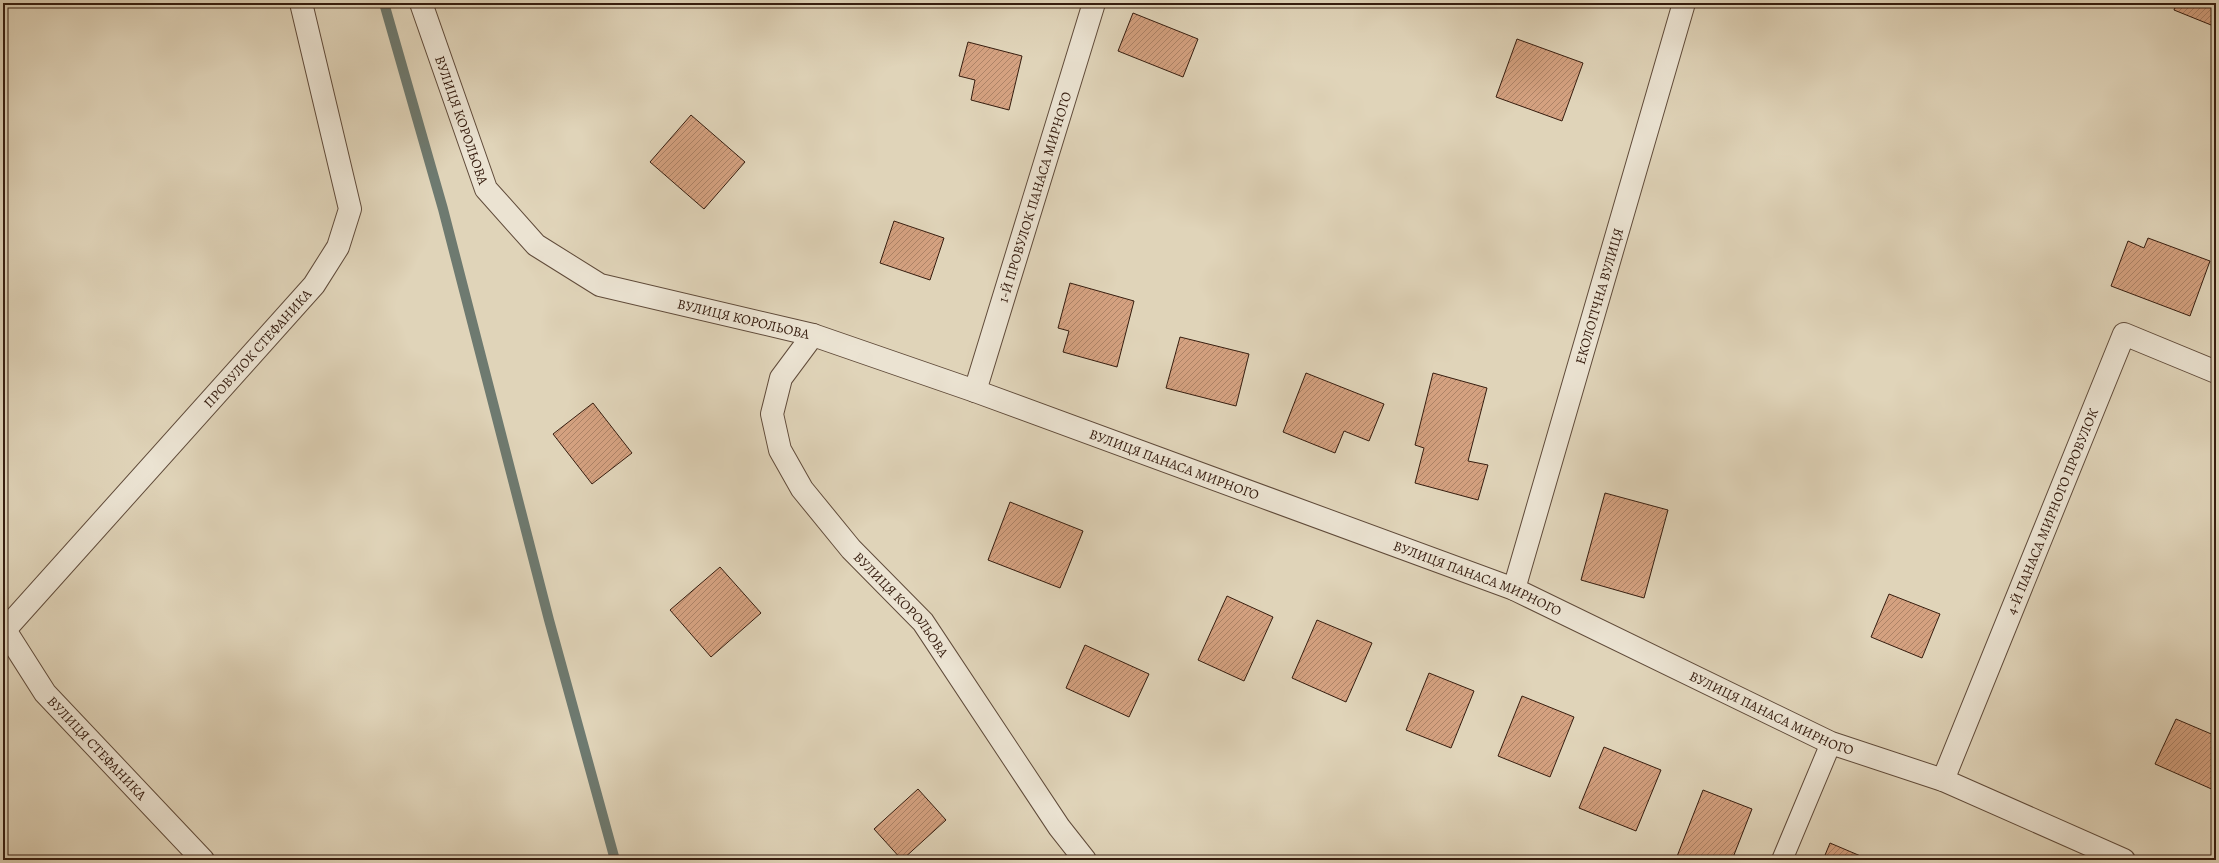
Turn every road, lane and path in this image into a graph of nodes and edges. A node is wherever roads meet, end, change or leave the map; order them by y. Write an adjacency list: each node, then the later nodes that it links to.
1 (301, 3): 9 (street, ПРОВУЛОК СТЕФАНИКА)
2 (421, 3): 5 (street, ВУЛИЦЯ КОРОЛЬОВА)
3 (1094, 3): 7 (street, 1-Й ПРОВУЛОК ПАНАСА МИРНОГО)
4 (1684, 3): 8 (street, ЕКОЛОГІЧНА ВУЛИЦЯ)
5 (813, 335): 7 (street, ВУЛИЦЯ ПАНАСА МИРНОГО); 13 (street, ВУЛИЦЯ КОРОЛЬОВА)
6 (2216, 372): 11 (street, 4-Й ПАНАСА МИРНОГО ПРОВУЛОК)
7 (975, 391): 8 (street, ВУЛИЦЯ ПАНАСА МИРНОГО)
8 (1514, 589): 10 (street, ВУЛИЦЯ ПАНАСА МИРНОГО)
9 (4, 629): 12 (street, ВУЛИЦЯ СТЕФАНИКА)
10 (1831, 743): 11 (street, ВУЛИЦЯ ПАНАСА МИРНОГО); 14 (lane)
11 (1943, 780): 15 (street, ВУЛИЦЯ ПАНАСА МИРНОГО)
12 (203, 860)
13 (1085, 860)
14 (1782, 860)
15 (2124, 860)

